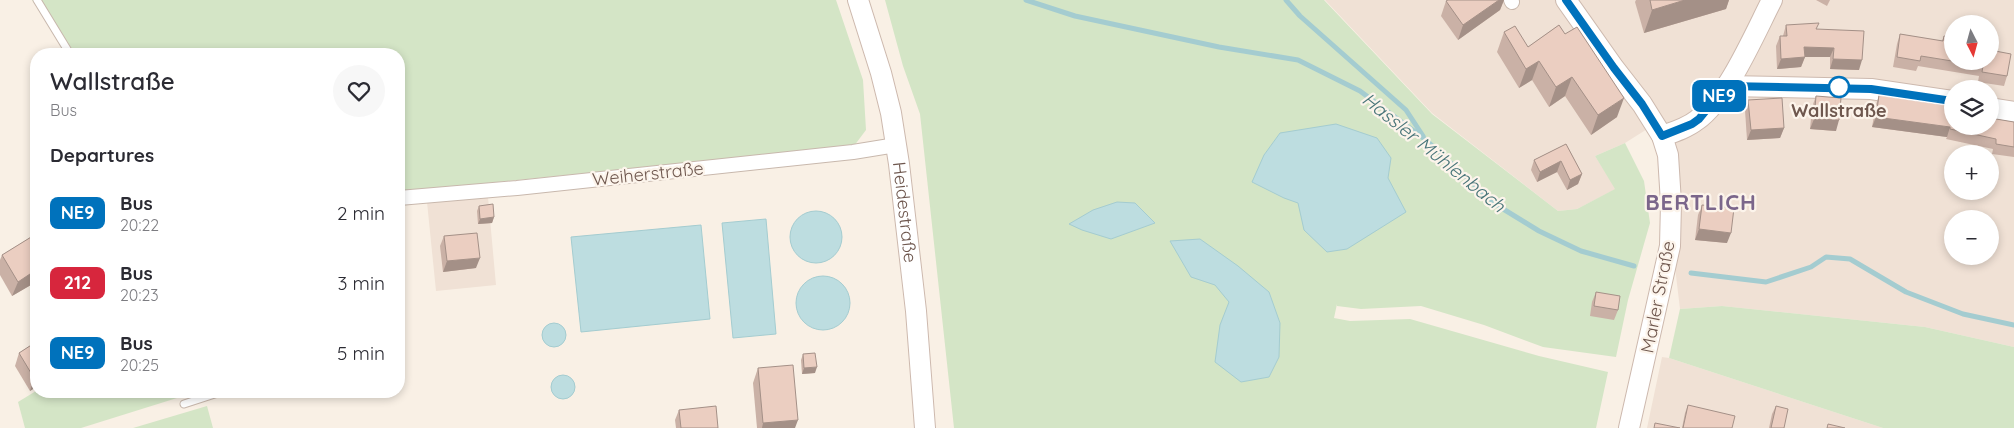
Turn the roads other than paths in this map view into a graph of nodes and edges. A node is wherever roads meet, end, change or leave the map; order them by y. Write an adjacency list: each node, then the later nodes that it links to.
1 (36, 0): 5 (lane)
2 (858, 0): 11 (main road, Heidestraße)
3 (1566, 0): 10 (main road)
4 (1772, 0): 6 (main road)
5 (66, 48)
6 (1726, 86): 7 (main road); 10 (main road)
7 (1944, 100)
8 (1999, 110): 9 (main road)
9 (2014, 112)
10 (1662, 136): 16 (main road, Marler Straße)
11 (896, 145): 12 (street, Weiherstraße); 15 (main road, Heidestraße)
12 (405, 197)
13 (202, 398): 14 (lane)
14 (184, 404)
15 (925, 428)
16 (1630, 428)

